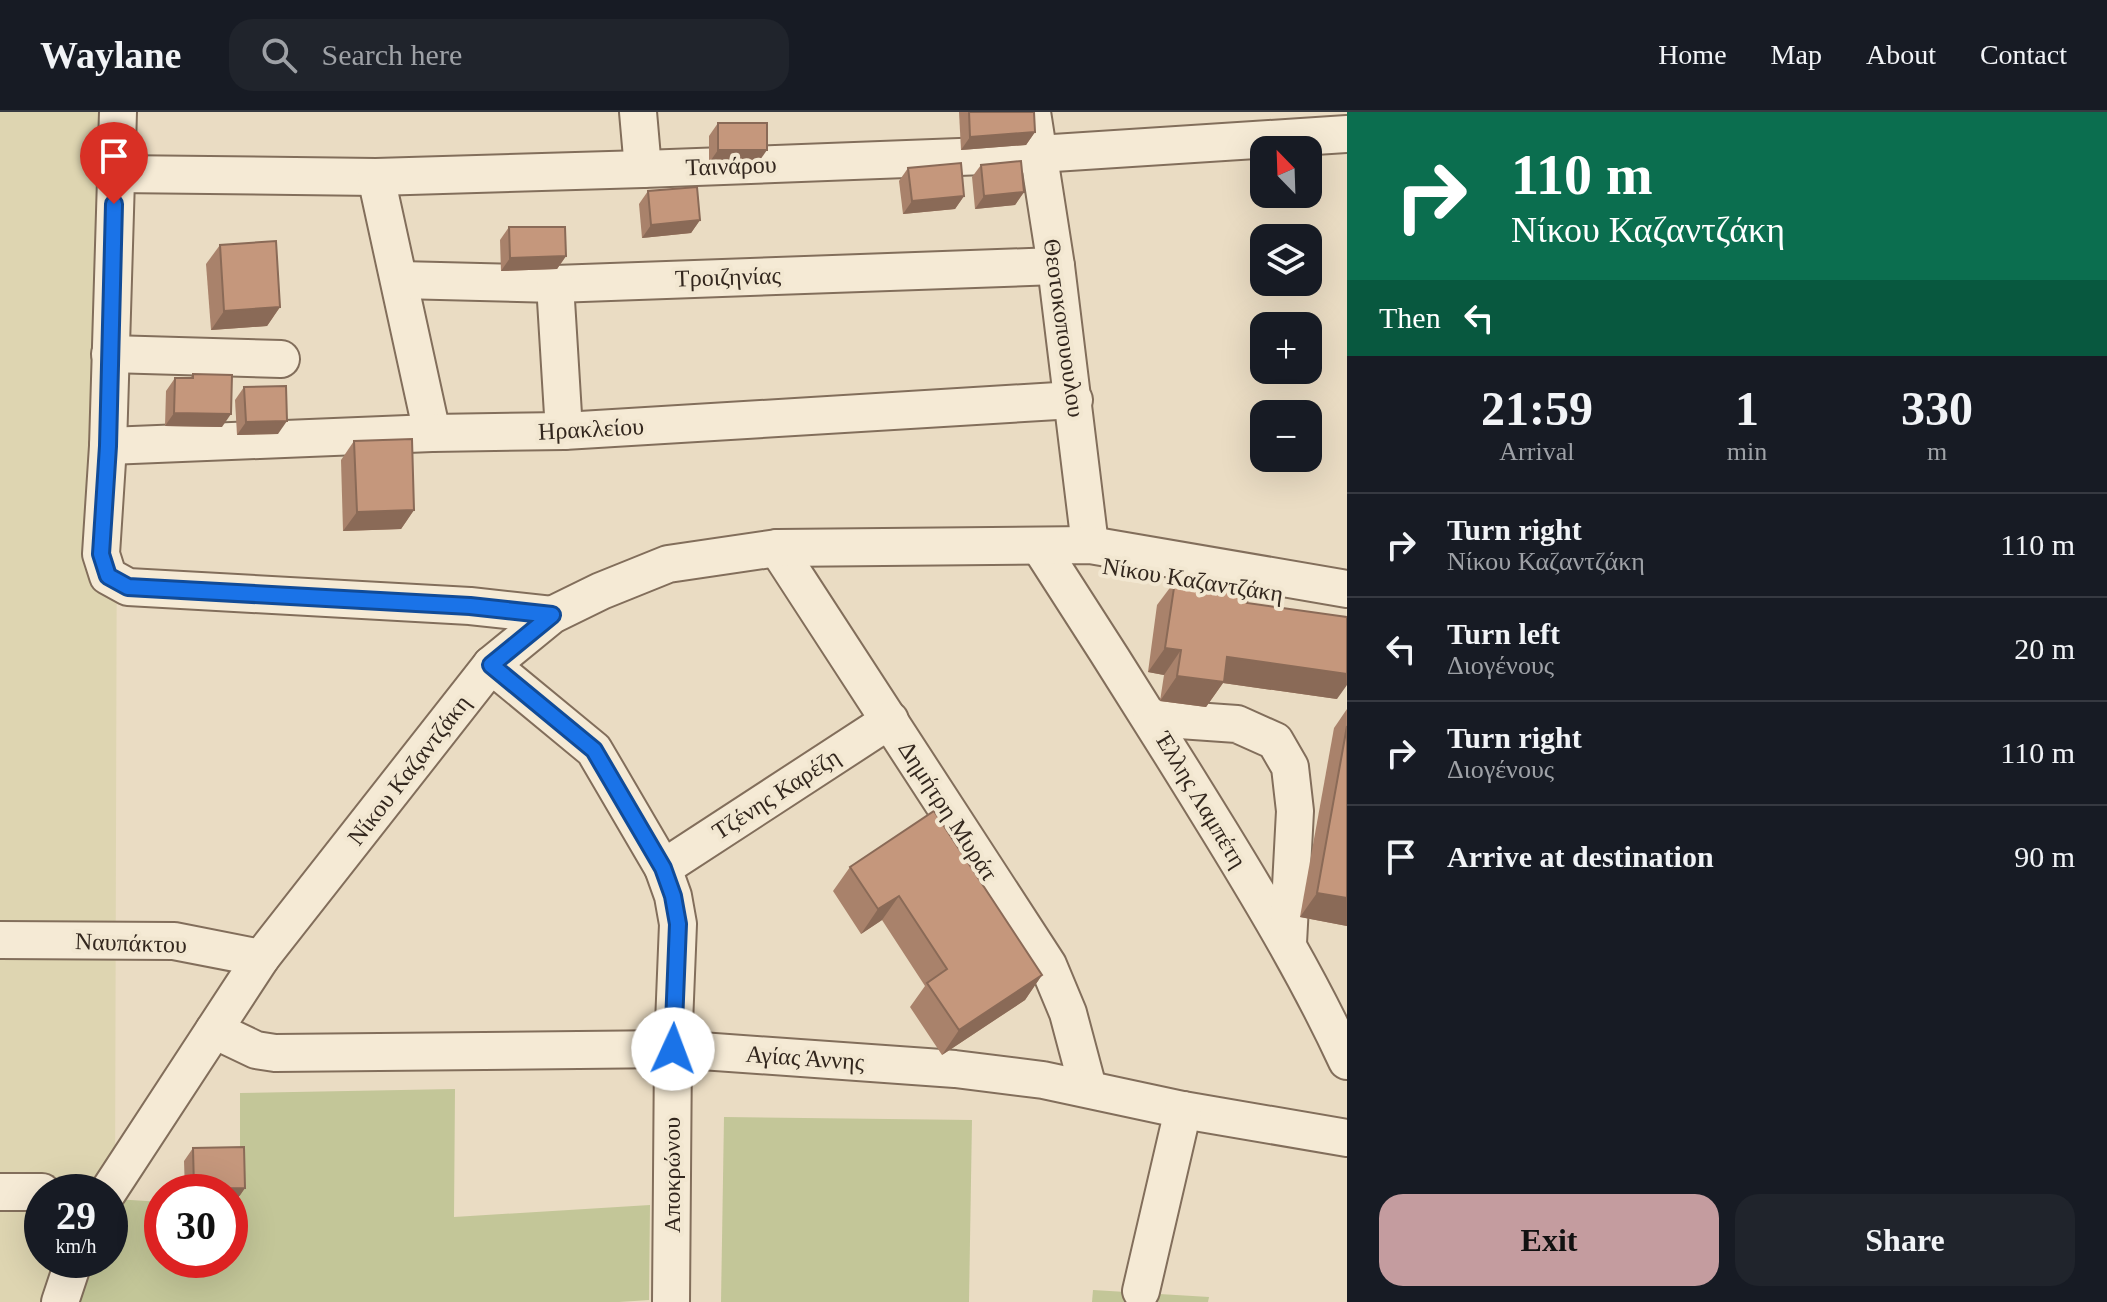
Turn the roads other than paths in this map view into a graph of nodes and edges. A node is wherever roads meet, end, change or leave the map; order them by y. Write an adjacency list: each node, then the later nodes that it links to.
1 (118, 112): 7 (street)
2 (638, 112): 6 (street)
3 (1032, 112): 5 (street, Θεοτοκοπουουλου)
4 (1347, 134): 5 (street, Ταινάρου)
5 (1038, 154): 6 (street, Ταινάρου); 9 (street, Θεοτοκοπουουλου)
6 (643, 169): 8 (street, Ταινάρου)
7 (115, 174): 8 (street, Ταινάρου); 12 (street)
8 (376, 177): 10 (street)
9 (1056, 266): 11 (street, Τροιζηνίας); 14 (street, Θεοτοκοπουουλου)
10 (400, 280): 11 (street, Τροιζηνίας); 16 (street)
11 (555, 284): 15 (street)
12 (110, 354): 13 (street); 17 (street)
13 (281, 359)
14 (1074, 400): 15 (street, Ηρακλείου); 18 (street, Θεοτοκοπουουλου)
15 (564, 431): 16 (street, Ηρακλείου)
16 (432, 433): 17 (street, Ηρακλείου)
17 (108, 446): 23 (street)
18 (1090, 545): 19 (street, Νίκου Καζαντζάκη); 21 (street, Νίκου Καζαντζάκη)
19 (1040, 547): 20 (street, Νίκου Καζαντζάκη); 22 (street, Νίκου Καζαντζάκη); 25 (street, Έλλης Λαμπέτη)
20 (777, 548): 23 (street, Νίκου Καζαντζάκη); 26 (street, Δημήτρη Μυράτ)
21 (1347, 589)
22 (1347, 605)
23 (552, 615): 24 (street, Νίκου Καζαντζάκη)
24 (491, 665): 27 (street, Αποκρώνου); 30 (street, Νίκου Καζαντζάκη)
25 (1151, 718): 29 (street, Έλλης Λαμπέτη); 29 (street)
26 (890, 720): 27 (street, Τζένης Καρέζη); 34 (street, Δημήτρη Μυράτ)
27 (663, 868): 32 (street, Αποκρώνου)
28 (0, 940): 30 (street, Ναυπάκτου)
29 (1288, 943): 33 (street, Έλλης Λαμπέτη)
30 (261, 958): 31 (street, Νίκου Καζαντζάκη)
31 (214, 1030): 32 (street, Αγίας Άννης); 37 (street, Νίκου Καζαντζάκη)
32 (673, 1049): 34 (street, Αγίας Άννης); 43 (street, Αποκρώνου)
33 (1347, 1061)
34 (1088, 1088): 35 (street, Αγίας Άννης)
35 (1183, 1110): 36 (street, Αγίας Άννης); 41 (street)
36 (1347, 1138)
37 (120, 1174)
38 (0, 1192): 39 (street)
39 (24, 1192)
40 (68, 1278): 42 (street)
41 (1141, 1291)
42 (60, 1302)
43 (671, 1302)

